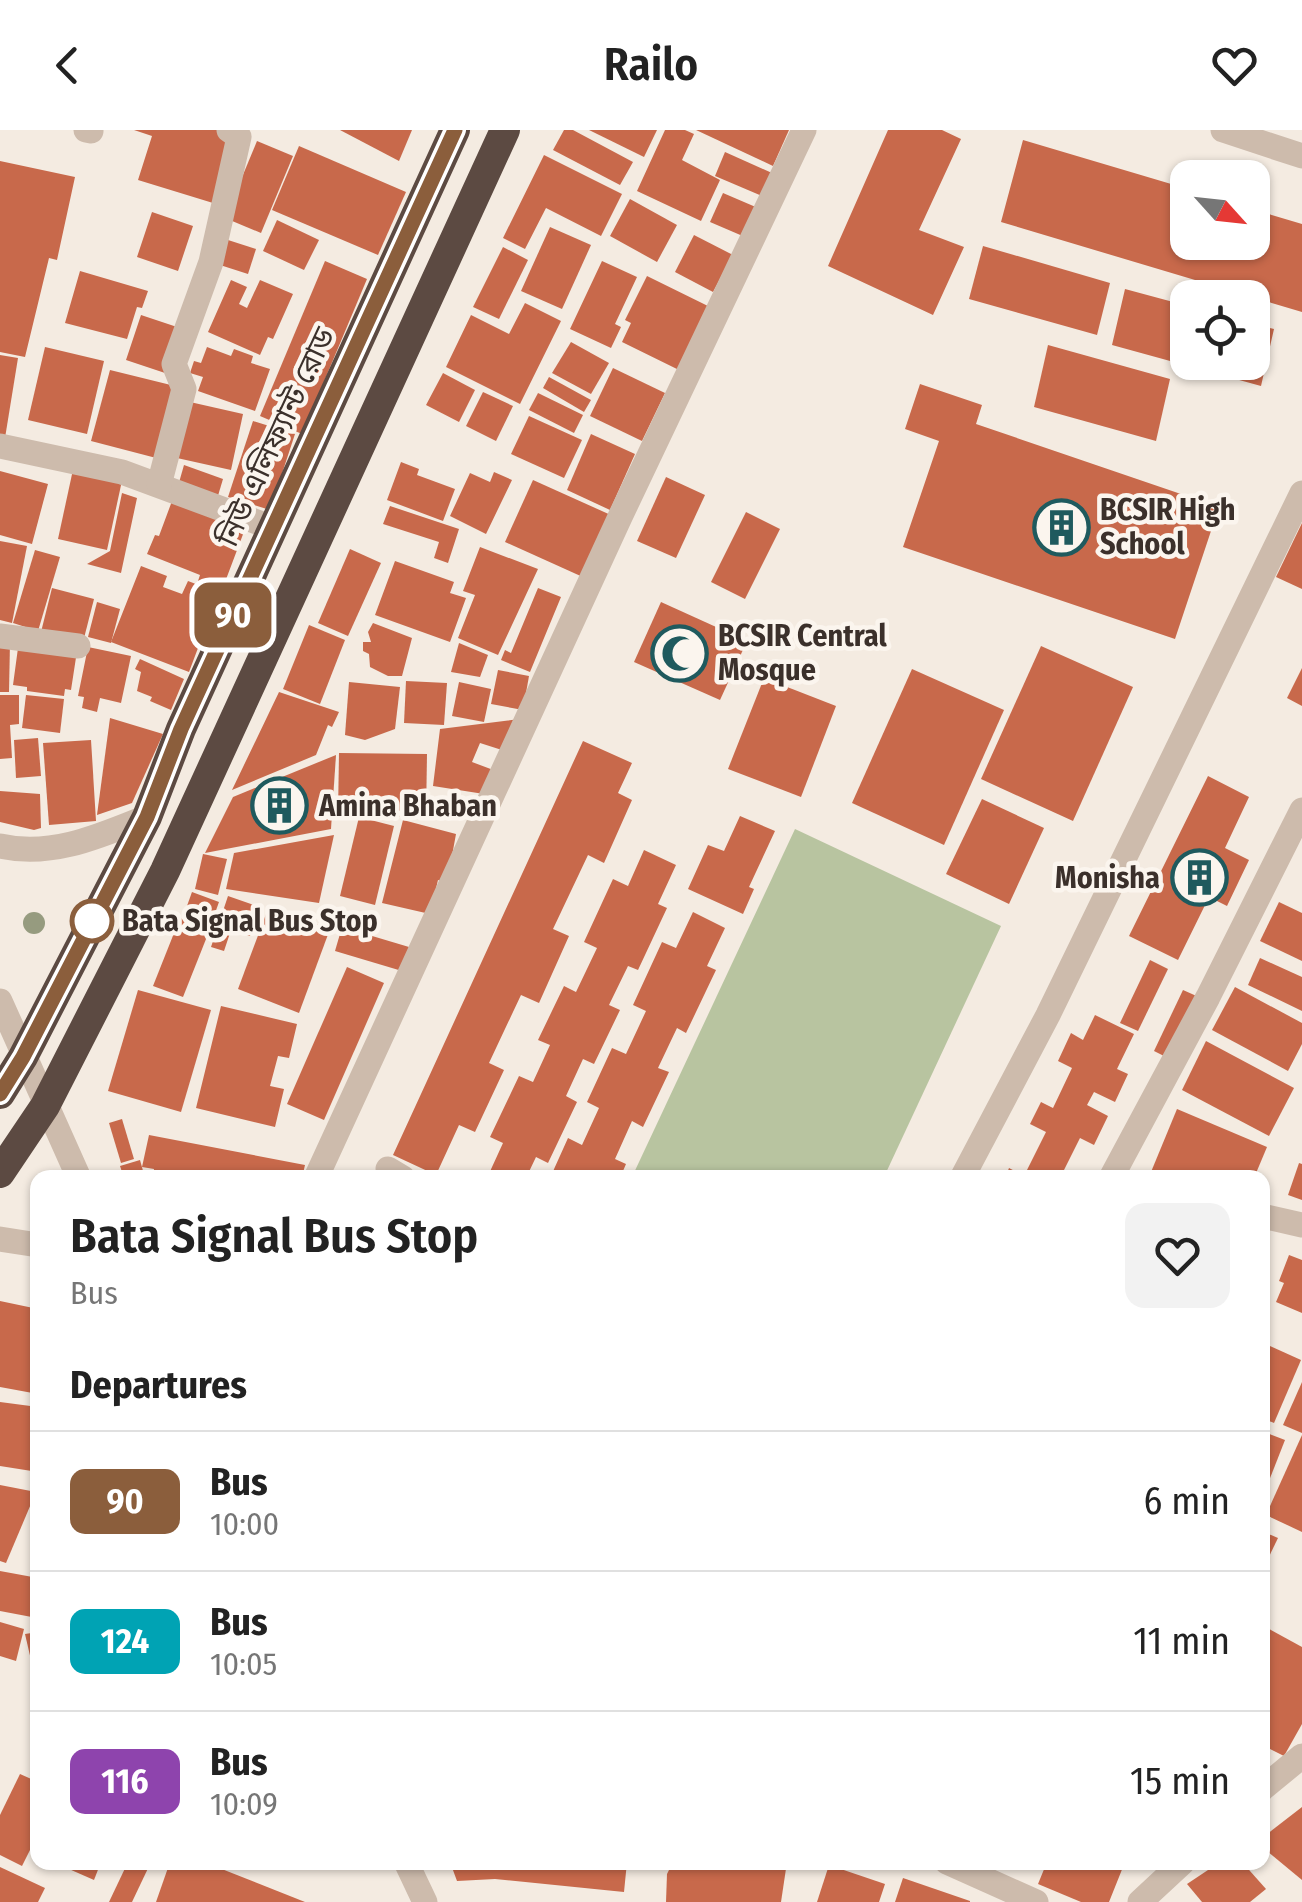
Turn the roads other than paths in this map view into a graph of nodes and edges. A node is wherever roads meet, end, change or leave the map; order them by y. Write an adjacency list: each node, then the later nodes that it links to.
1 (228, 130): 8 (street)
2 (455, 130): 10 (highway, নিউ এলিফ্যান্ট রোড)
3 (505, 130): 19 (highway)
4 (804, 130): 21 (street)
5 (1223, 130): 6 (street)
6 (1302, 156)
7 (0, 446): 8 (street)
8 (159, 486): 10 (street)
9 (1302, 494): 22 (street)
10 (273, 528): 14 (highway, নিউ এলিফ্যান্ট রোড)
11 (0, 636): 12 (street)
12 (78, 646)
13 (1302, 810): 23 (street)
14 (147, 817): 15 (street); 17 (highway, নিউ এলিফ্যান্ট রোড)
15 (0, 846)
16 (0, 1001): 17 (street)
17 (23, 1057): 18 (highway, নিউ এলিফ্যান্ট রোড); 19 (street)
18 (0, 1094)
19 (45, 1106): 20 (street); 24 (highway)
20 (75, 1170)
21 (320, 1170)
22 (966, 1170)
23 (1114, 1170)
24 (0, 1173)
25 (1270, 1218): 26 (street)
26 (1302, 1225)
27 (0, 1239): 28 (street)
28 (30, 1244)
29 (1302, 1756): 30 (street)
30 (1270, 1782)
31 (410, 1870): 34 (street)
32 (965, 1870): 35 (street)
33 (1174, 1870): 36 (street)
34 (425, 1902)
35 (1036, 1902)
36 (1140, 1902)

